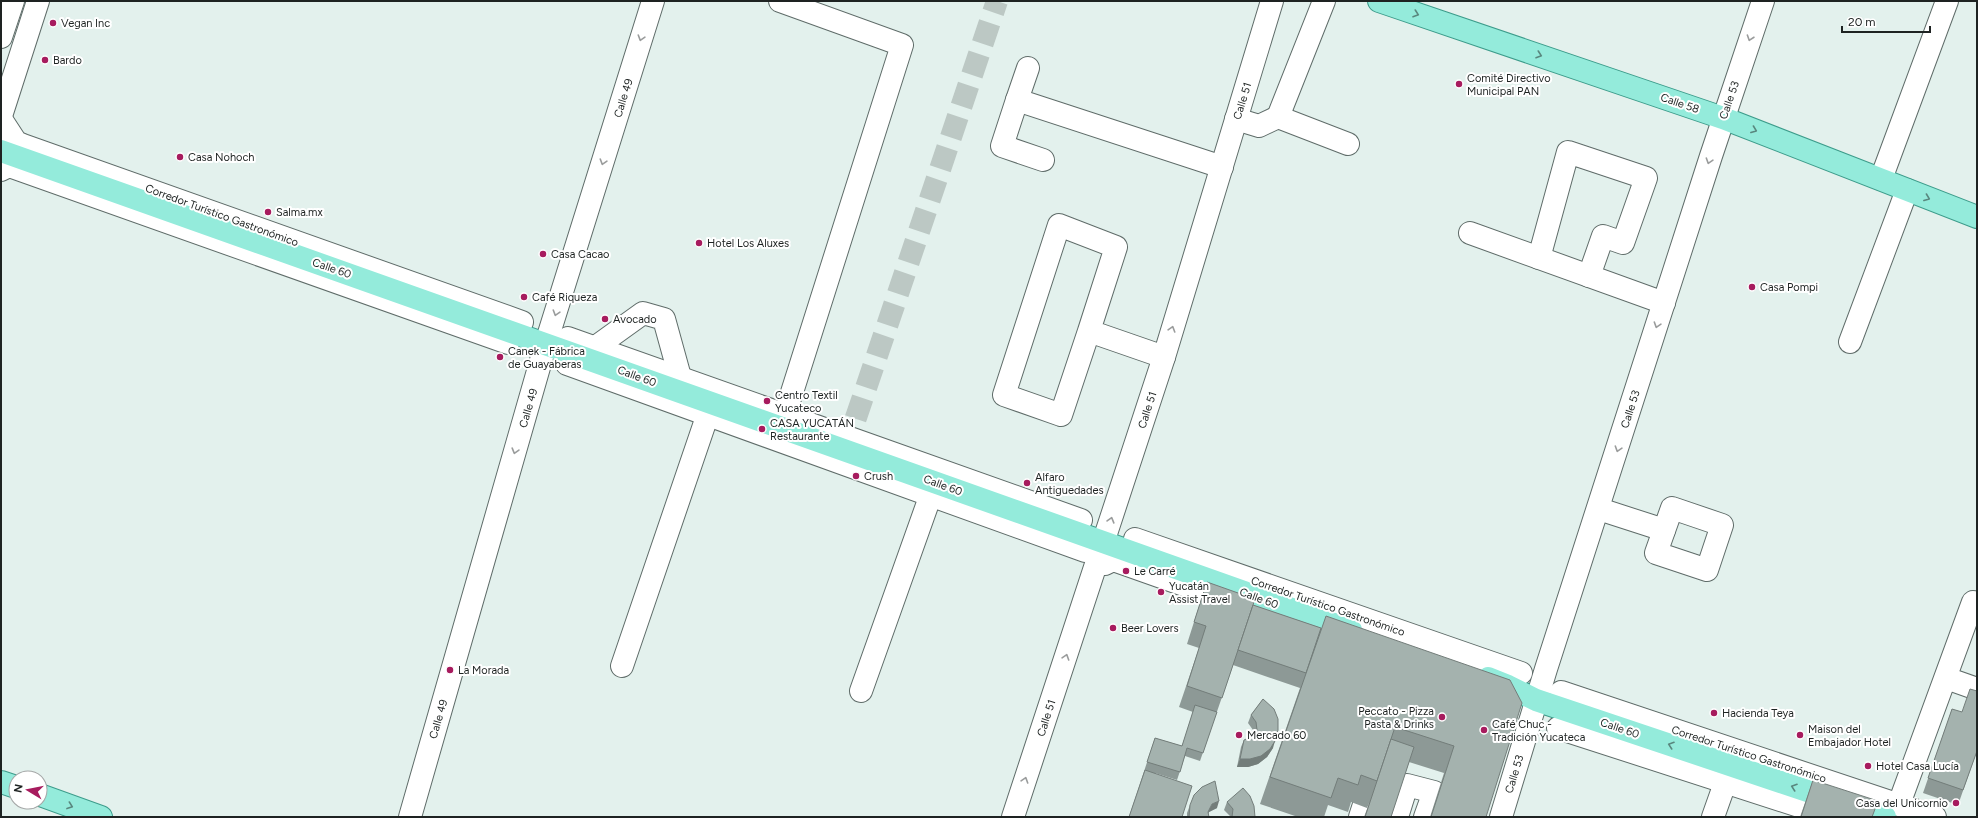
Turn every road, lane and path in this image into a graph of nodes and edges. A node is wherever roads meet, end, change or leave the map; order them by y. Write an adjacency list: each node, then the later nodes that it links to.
1 (13, 1): 10 (street)
2 (38, 1): 13 (street)
3 (653, 1): 35 (street, Calle 49, one-way to 35)
4 (780, 1): 40 (street)
5 (1272, 1): 16 (street, Calle 51)
6 (1324, 1): 14 (street)
7 (1379, 1): 15 (main road, Calle 58, one-way to 15)
8 (1763, 1): 15 (street, Calle 53, one-way to 15)
9 (1947, 1): 23 (street)
10 (1, 37)
11 (1028, 68): 12 (street)
12 (1017, 100): 20 (street); 21 (street)
13 (1, 116)
14 (1278, 117): 16 (street); 18 (street)
15 (1723, 118): 23 (main road, Calle 58, one-way to 23); 29 (street, Calle 53, one-way to 29)
16 (1236, 119): 21 (street, Calle 51)
17 (1, 120): 30 (street, Corredor Turístico Gastronómico)
18 (1348, 144)
19 (1, 151): 35 (main road, Calle 60)
20 (1043, 160)
21 (1222, 167): 37 (street, Calle 51, one-way to 21)
22 (1, 170): 34 (street)
23 (1881, 179): 24 (main road, Calle 58)
24 (1907, 190): 25 (main road, Calle 58, one-way to 25); 33 (street)
25 (1977, 217)
26 (1470, 233): 27 (street)
27 (1539, 258): 28 (street); 28 (street)
28 (1589, 276): 29 (street)
29 (1664, 303): 42 (street, Calle 53, one-way to 42)
30 (522, 322)
31 (1089, 331): 31 (street); 37 (street)
32 (568, 338): 36 (street)
33 (1850, 342)
34 (508, 343)
35 (546, 343): 36 (main road, Calle 60); 64 (street, Calle 49, one-way to 64)
36 (582, 356): 38 (main road, Calle 60); 38 (street); 39 (street)
37 (1164, 356): 46 (street, Calle 51, one-way to 37)
38 (680, 384): 39 (main road, Calle 60); 40 (street)
39 (709, 408): 40 (main road, Calle 60); 41 (street); 49 (street)
40 (782, 421): 41 (main road, Calle 60); 43 (street)
41 (933, 489): 46 (main road, Calle 60); 54 (street)
42 (1599, 509): 44 (street); 57 (street, Calle 53)
43 (1081, 520)
44 (1664, 530)
45 (1135, 539): 50 (street, Corredor Turístico Gastronómico)
46 (1098, 552): 48 (street); 57 (main road, Calle 60); 65 (street, Calle 51, one-way to 46)
47 (1977, 603): 51 (street)
48 (1360, 647)
49 (622, 666)
50 (1521, 674)
51 (1946, 678): 53 (street); 62 (street)
52 (1468, 684): 56 (street)
53 (1977, 689)
54 (861, 690)
55 (1561, 692): 62 (street, Corredor Turístico Gastronómico)
56 (1507, 698)
57 (1536, 700): 60 (main road, Calle 60, one-way to 57); 69 (street, Calle 53)
58 (1558, 728): 60 (street)
59 (1380, 759): 66 (street)
60 (1728, 774): 62 (main road, Calle 60, one-way to 60); 70 (street); 71 (street)
61 (48, 798): 63 (main road, one-way to 63)
62 (1892, 810): 72 (street, Corredor Turístico Gastronómico)
63 (101, 817)
64 (410, 817)
65 (1013, 817)
66 (1360, 817)
67 (1396, 817): 68 (street)
68 (1425, 817)
69 (1501, 817)
70 (1713, 817)
71 (1832, 817)
72 (1935, 817)

